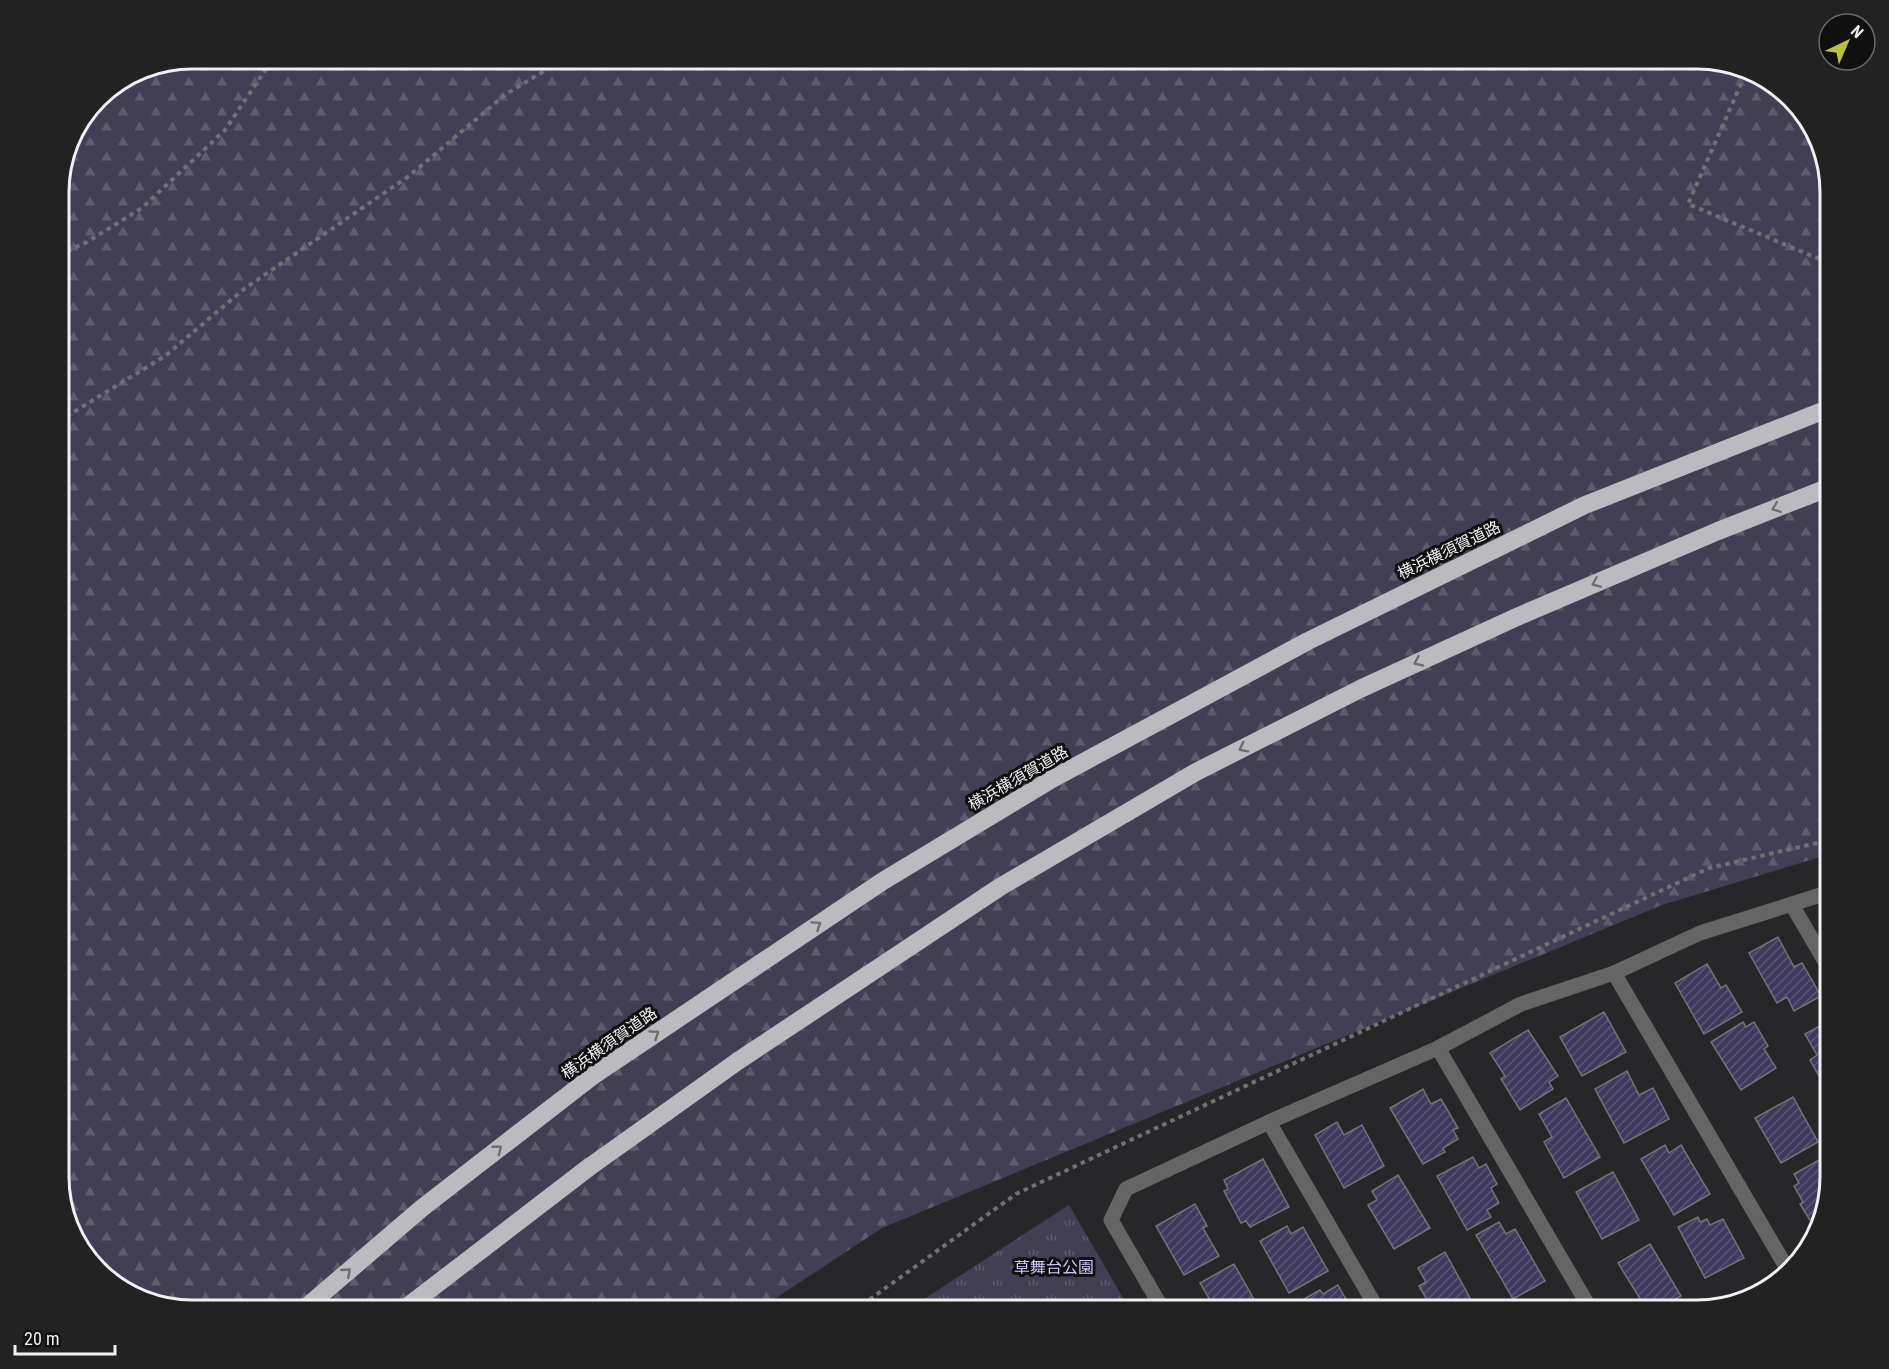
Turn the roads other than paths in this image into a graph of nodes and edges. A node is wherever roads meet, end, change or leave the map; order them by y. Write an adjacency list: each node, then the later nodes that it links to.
1 (1820, 412): 10 (highway, 横浜横須賀道路, one-way to 1)
2 (1820, 491): 11 (highway, one-way to 11)
3 (1820, 895): 4 (street)
4 (1792, 905): 5 (street); 6 (street)
5 (1820, 953)
6 (1614, 973): 7 (street); 9 (street)
7 (1438, 1048): 8 (street); 14 (street)
8 (1269, 1122): 12 (street); 13 (street)
9 (1784, 1264)
10 (316, 1300)
11 (417, 1300)
12 (1157, 1300)
13 (1372, 1300)
14 (1585, 1300)

